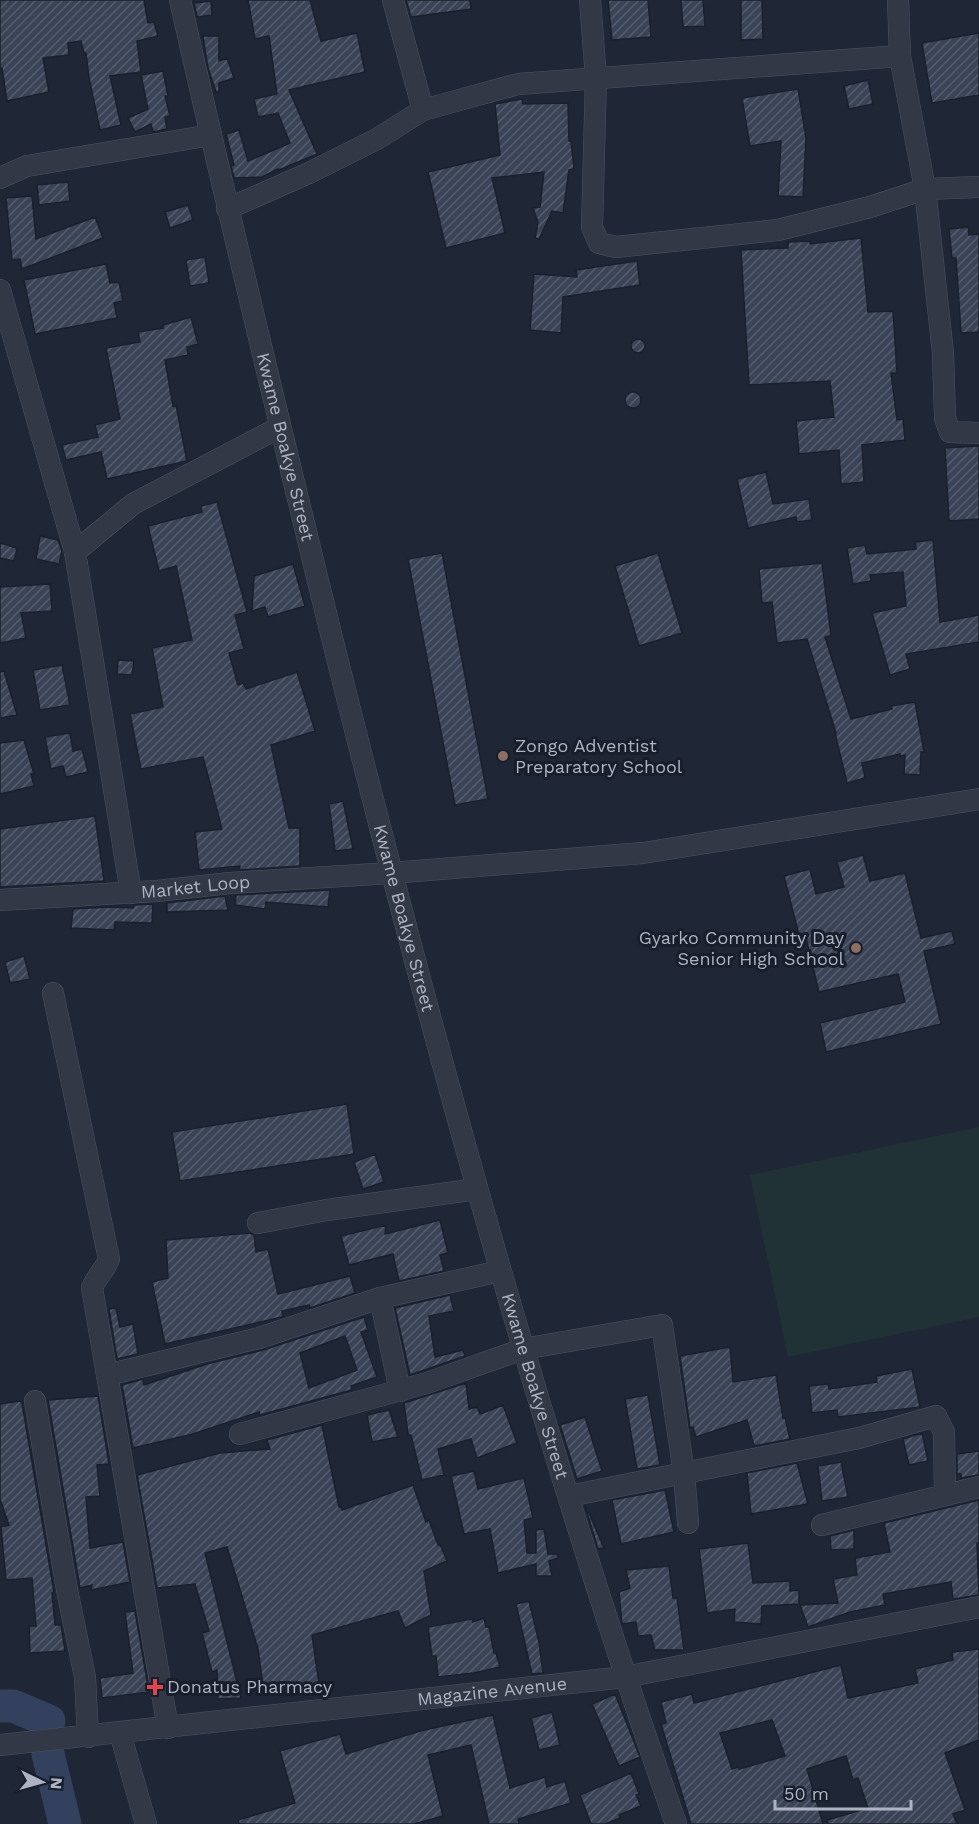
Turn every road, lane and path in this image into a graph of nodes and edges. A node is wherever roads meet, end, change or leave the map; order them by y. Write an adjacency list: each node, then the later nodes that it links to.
1 (180, 0): 8 (street, Kwame Boakye Street)
2 (393, 0): 7 (street)
3 (590, 0): 6 (street)
4 (898, 0): 5 (street)
5 (900, 56): 6 (street); 11 (street)
6 (596, 78): 7 (street); 11 (street)
7 (423, 110): 12 (street)
8 (210, 135): 9 (street); 12 (street, Kwame Boakye Street)
9 (0, 178)
10 (979, 187): 11 (street)
11 (925, 189): 15 (street)
12 (227, 209): 14 (street, Kwame Boakye Street)
13 (0, 290): 16 (street)
14 (280, 427): 16 (street); 18 (street, Kwame Boakye Street)
15 (979, 434)
16 (75, 552): 19 (street)
17 (979, 799): 18 (street, Market Loop)
18 (391, 873): 19 (street, Market Loop); 22 (street, Kwame Boakye Street)
19 (131, 893): 20 (street, Market Loop)
20 (0, 900)
21 (53, 993): 27 (street)
22 (477, 1189): 23 (street); 24 (street, Kwame Boakye Street)
23 (258, 1223)
24 (500, 1271): 25 (street); 26 (street, Kwame Boakye Street)
25 (380, 1298): 27 (street); 28 (street)
26 (523, 1349): 28 (street); 31 (street); 34 (street, Kwame Boakye Street)
27 (106, 1375): 39 (street)
28 (400, 1391): 30 (street)
29 (34, 1401): 41 (street)
30 (240, 1434)
31 (684, 1473): 33 (street); 34 (street); 35 (street)
32 (979, 1487): 33 (street)
33 (945, 1495): 36 (street)
34 (569, 1496): 38 (street, Kwame Boakye Street)
35 (688, 1523)
36 (822, 1525)
37 (979, 1607): 38 (street, Magazine Avenue)
38 (625, 1677): 39 (street, Magazine Avenue); 44 (street, Kwame Boakye Street)
39 (168, 1728): 40 (street, Magazine Avenue)
40 (120, 1733): 41 (street, Magazine Avenue); 43 (street)
41 (88, 1737): 42 (street, Magazine Avenue)
42 (0, 1745)
43 (146, 1824)
44 (676, 1824)

